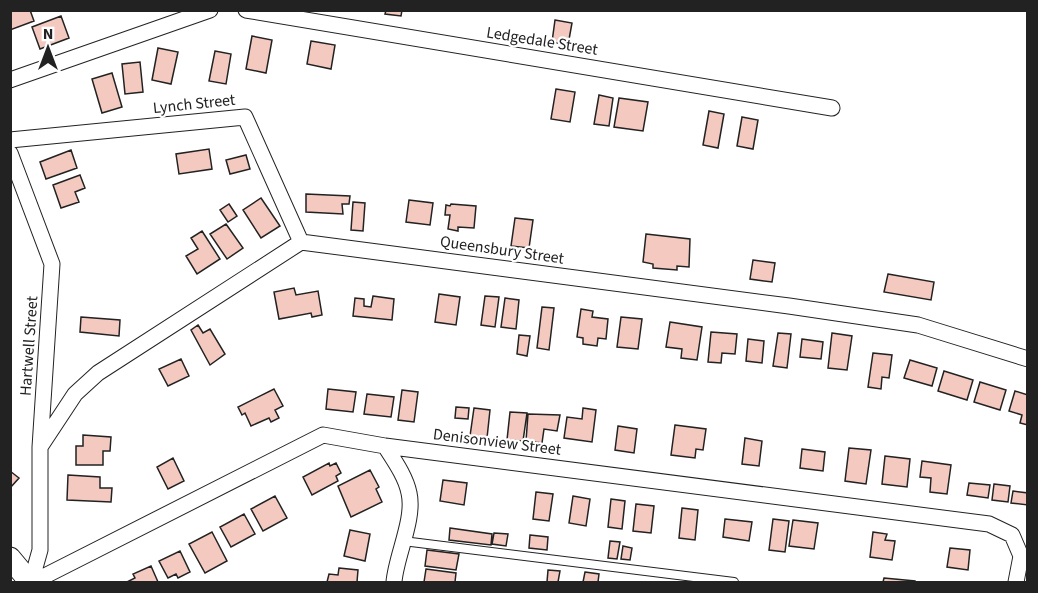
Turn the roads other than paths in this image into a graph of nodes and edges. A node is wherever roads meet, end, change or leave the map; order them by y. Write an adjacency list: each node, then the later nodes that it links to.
1 (210, 10): 3 (street)
2 (246, 10): 4 (street, Ledgedale Street)
3 (10, 80)
4 (832, 108)
5 (10, 140): 7 (street, Lynch Street)
6 (10, 153): 10 (street, Hartwell Street)
7 (301, 242): 8 (street, Queensbury Street); 10 (street)
8 (1028, 359)
9 (386, 446): 11 (street); 13 (street, Denisonview Street); 16 (street, Denisonview Street)
10 (40, 447): 13 (street, Hartwell Street)
11 (403, 541): 14 (street); 15 (lane)
12 (10, 558): 13 (main road)
13 (31, 582)
14 (394, 582)
15 (734, 582)
16 (1016, 582)

